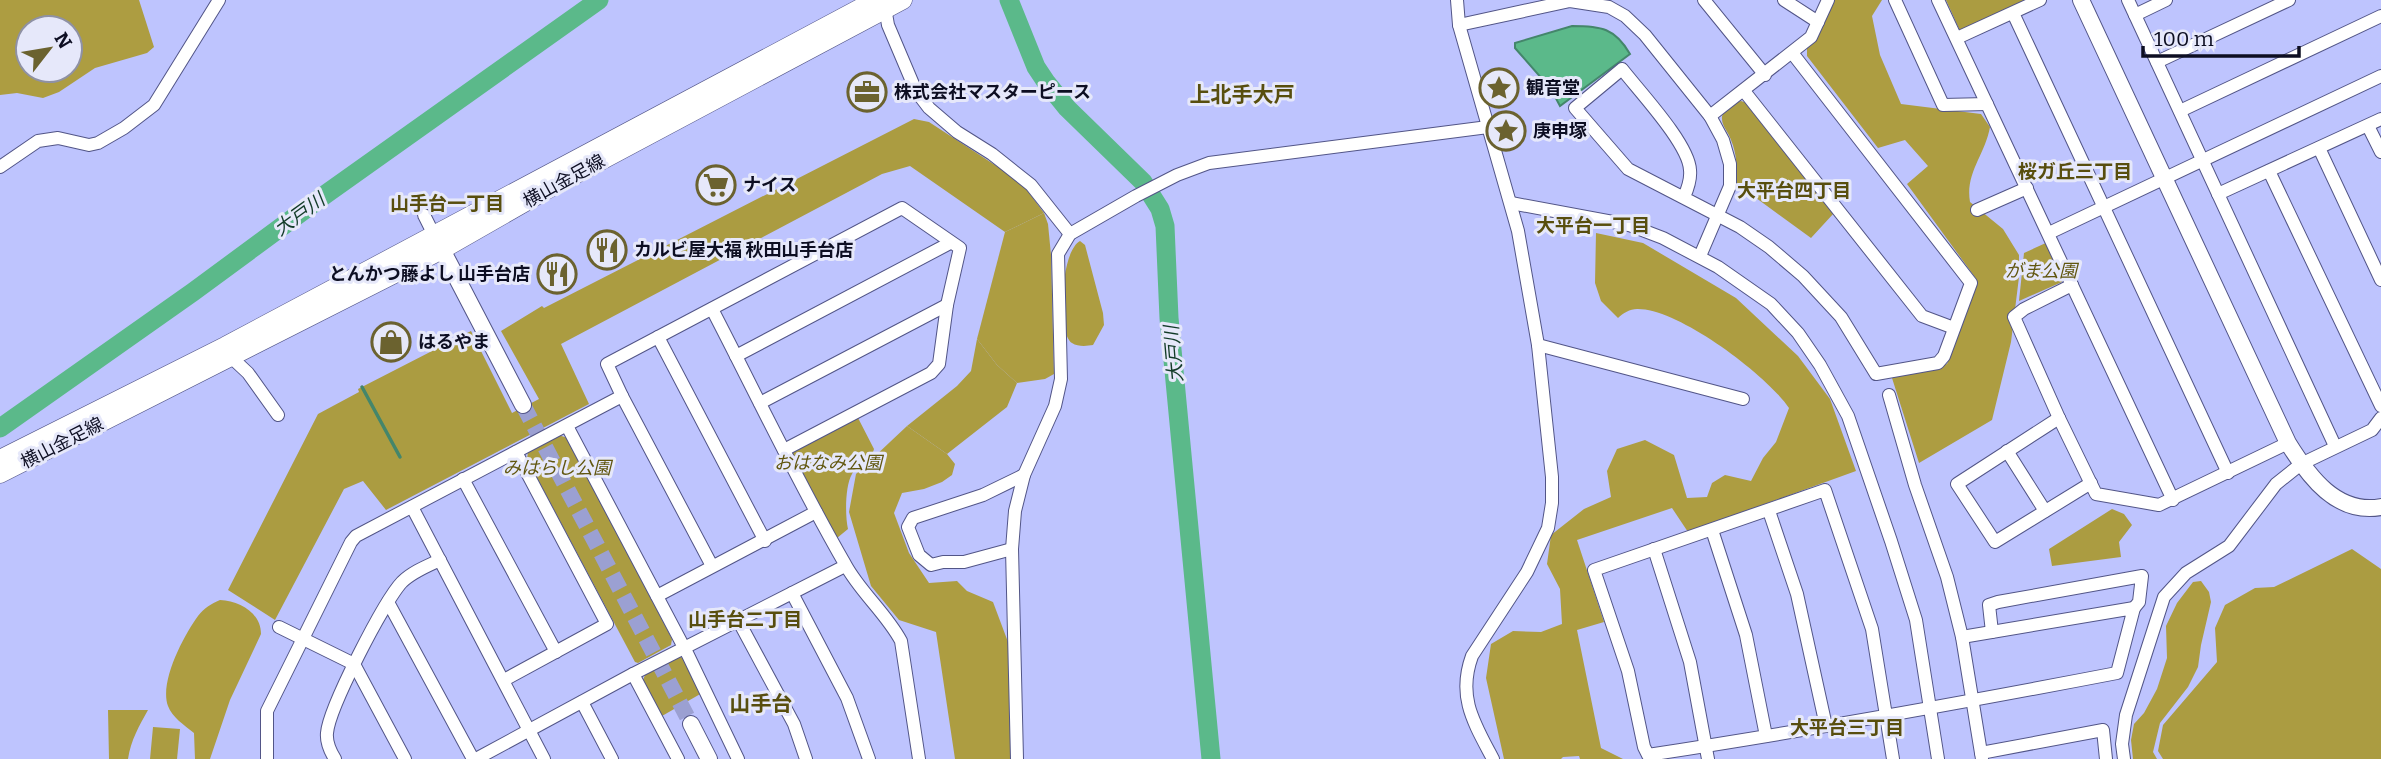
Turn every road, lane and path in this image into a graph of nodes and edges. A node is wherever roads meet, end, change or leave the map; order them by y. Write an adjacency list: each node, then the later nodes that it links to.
1 (219, 0): 36 (street)
2 (903, 0): 14 (main road, 横山金足線)
3 (1457, 0): 20 (street)
4 (1704, 0): 24 (street)
5 (1784, 0): 19 (street)
6 (1828, 0): 19 (street)
7 (1895, 0): 27 (street)
8 (1938, 0): 21 (street)
9 (2040, 0): 16 (street)
10 (2081, 0): 38 (street)
11 (2128, 0): 17 (street)
12 (2166, 0): 17 (street)
13 (2289, 0): 23 (street)
14 (881, 3): 48 (street); 49 (main road, 横山金足線)
15 (1619, 6): 20 (street); 29 (street)
16 (2013, 13): 21 (street); 43 (street)
17 (2135, 15): 23 (street)
18 (2381, 16): 28 (street)
19 (1818, 22): 22 (street)
20 (1459, 25): 32 (street)
21 (1957, 38): 27 (street)
22 (1793, 54): 24 (street); 56 (street)
23 (2157, 62): 28 (street)
24 (1765, 75): 26 (street)
25 (2381, 76): 35 (street)
26 (1744, 91): 29 (street); 56 (street)
27 (1987, 104): 39 (street)
28 (2180, 111): 35 (street)
29 (1710, 116): 46 (street)
30 (2381, 120): 31 (street)
31 (2368, 126): 33 (street); 34 (street)
32 (1488, 127): 42 (street); 48 (street)
33 (2319, 148): 37 (street); 52 (street)
34 (2381, 152)
35 (2203, 159): 38 (street); 40 (street)
36 (0, 167)
37 (2269, 171): 40 (street); 66 (street)
38 (2164, 177): 43 (street); 71 (street)
39 (2027, 188): 44 (street); 47 (street)
40 (2218, 194): 72 (street)
41 (1684, 197): 41 (street); 46 (street)
42 (1511, 204): 51 (street); 58 (street)
43 (2102, 206): 47 (street); 78 (street)
44 (1977, 210)
45 (425, 215): 49 (street)
46 (1718, 215): 51 (street); 56 (street)
47 (2049, 233): 53 (street)
48 (1070, 234): 80 (street)
49 (438, 243): 60 (main road, 横山金足線); 65 (street); 76 (main road, 横山金足線)
50 (950, 243): 54 (street); 55 (street); 59 (street)
51 (1700, 256): 112 (street)
52 (2381, 280)
53 (2072, 285): 68 (street); 83 (street)
54 (947, 305): 64 (street); 73 (street)
55 (712, 309): 57 (street); 59 (street)
56 (1954, 328)
57 (658, 337): 62 (street); 90 (street)
58 (1538, 345): 63 (street); 133 (street)
59 (736, 356): 64 (street)
60 (232, 358): 67 (street); 79 (main road, 横山金足線)
61 (1889, 395): 103 (street)
62 (622, 396): 70 (street); 94 (street)
63 (1743, 399)
64 (760, 403): 73 (street)
65 (523, 405)
66 (2381, 406)
67 (278, 415)
68 (2059, 418): 74 (street); 82 (street)
69 (2381, 418): 72 (street)
70 (567, 426): 75 (street); 97 (street)
71 (2288, 443): 77 (street); 78 (street)
72 (2336, 446): 77 (street)
73 (784, 450): 88 (street)
74 (2007, 451): 87 (street); 87 (street)
75 (516, 452): 81 (street); 106 (street)
76 (0, 459)
77 (2301, 464): 84 (street); 137 (street)
78 (2228, 473): 83 (street)
79 (0, 474)
80 (1024, 475): 91 (street); 91 (street)
81 (463, 479): 85 (street); 106 (street)
82 (2091, 483): 83 (street); 87 (street)
83 (2173, 500)
84 (2381, 506)
85 (412, 507): 93 (street); 104 (street)
86 (1769, 511): 89 (street); 113 (street); 115 (street)
87 (2045, 511)
88 (816, 512): 90 (street); 95 (street)
89 (1712, 530): 92 (street); 117 (street)
90 (765, 541): 94 (street)
91 (1012, 549): 132 (street)
92 (1654, 549): 118 (street); 118 (street)
93 (440, 560): 98 (street); 109 (street)
94 (712, 566): 97 (street)
95 (845, 566): 96 (street); 131 (street)
96 (792, 593): 100 (street); 130 (street)
97 (657, 597): 105 (street)
98 (388, 602): 107 (street); 123 (street)
99 (2134, 608): 102 (street); 102 (street); 110 (street)
100 (738, 620): 105 (street); 129 (street)
101 (279, 627): 104 (street)
102 (1992, 632): 103 (street)
103 (1962, 637): 110 (street)
104 (302, 639): 107 (street); 120 (street)
105 (684, 648): 108 (street); 128 (street)
106 (556, 652): 109 (street)
107 (354, 664): 121 (street); 122 (street)
108 (633, 674): 111 (street); 126 (street)
109 (504, 680): 116 (street)
110 (1972, 701): 112 (street); 119 (street)
111 (582, 702): 116 (street); 125 (street)
112 (1928, 706): 113 (street); 135 (street)
113 (1885, 714): 115 (street); 134 (street)
114 (691, 724): 127 (street)
115 (1826, 726): 117 (street)
116 (529, 730): 123 (street); 124 (street)
117 (1766, 736): 118 (street)
118 (1707, 753)
119 (1982, 756): 136 (street)
120 (267, 759)
121 (334, 759)
122 (405, 759)
123 (475, 759)
124 (544, 759)
125 (612, 759)
126 (678, 759)
127 (709, 759)
128 (738, 759)
129 (806, 759)
130 (869, 759)
131 (919, 759)
132 (1017, 759)
133 (1493, 759)
134 (1893, 759)
135 (1938, 759)
136 (2106, 759)
137 (2124, 759)

